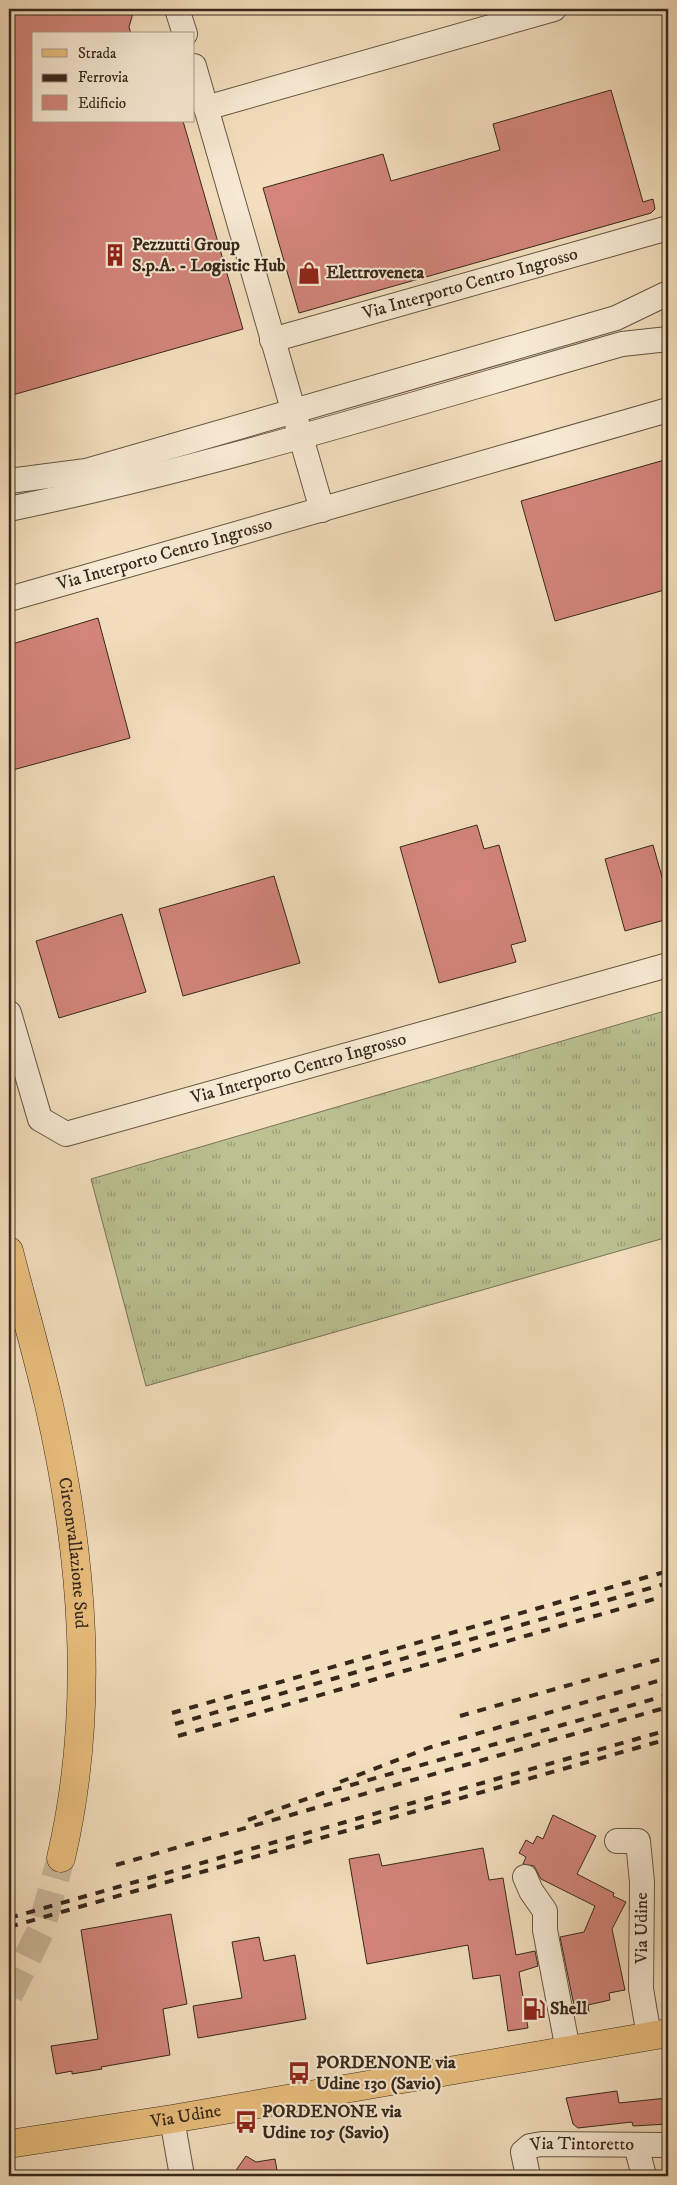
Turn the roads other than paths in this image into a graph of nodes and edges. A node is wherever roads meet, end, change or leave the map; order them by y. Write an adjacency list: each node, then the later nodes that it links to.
1 (177, 9): 3 (street)
2 (554, 9): 5 (street)
3 (183, 32)
4 (195, 70): 5 (street)
5 (206, 108): 9 (street)
6 (668, 228): 9 (street, Via Interporto Centro Ingrosso)
7 (668, 293): 11 (street)
8 (668, 339): 12 (street)
9 (272, 340): 11 (street)
10 (668, 410): 15 (street, Via Interporto Centro Ingrosso)
11 (292, 411): 12 (street); 13 (street)
12 (300, 436): 14 (street); 15 (street)
13 (9, 481)
14 (9, 509)
15 (322, 510): 16 (street, Via Interporto Centro Ingrosso)
16 (9, 598)
17 (668, 965): 18 (street, Via Interporto Centro Ingrosso)
18 (9, 1013)
19 (9, 1251): 21 (main road, Circonvallazione Sud)
20 (618, 1840): 23 (street, Via Udine)
21 (61, 1858)
22 (524, 1877): 24 (street)
23 (659, 2034): 24 (main road, Via Udine)
24 (568, 2050): 25 (main road, Via Udine)
25 (172, 2119): 26 (main road, Via Udine); 29 (street)
26 (9, 2144)
27 (636, 2145): 28 (street, Via Tintoretto); 30 (street, Via Tintoretto); 31 (street)
28 (668, 2145)
29 (182, 2176)
30 (528, 2176)
31 (644, 2176)

